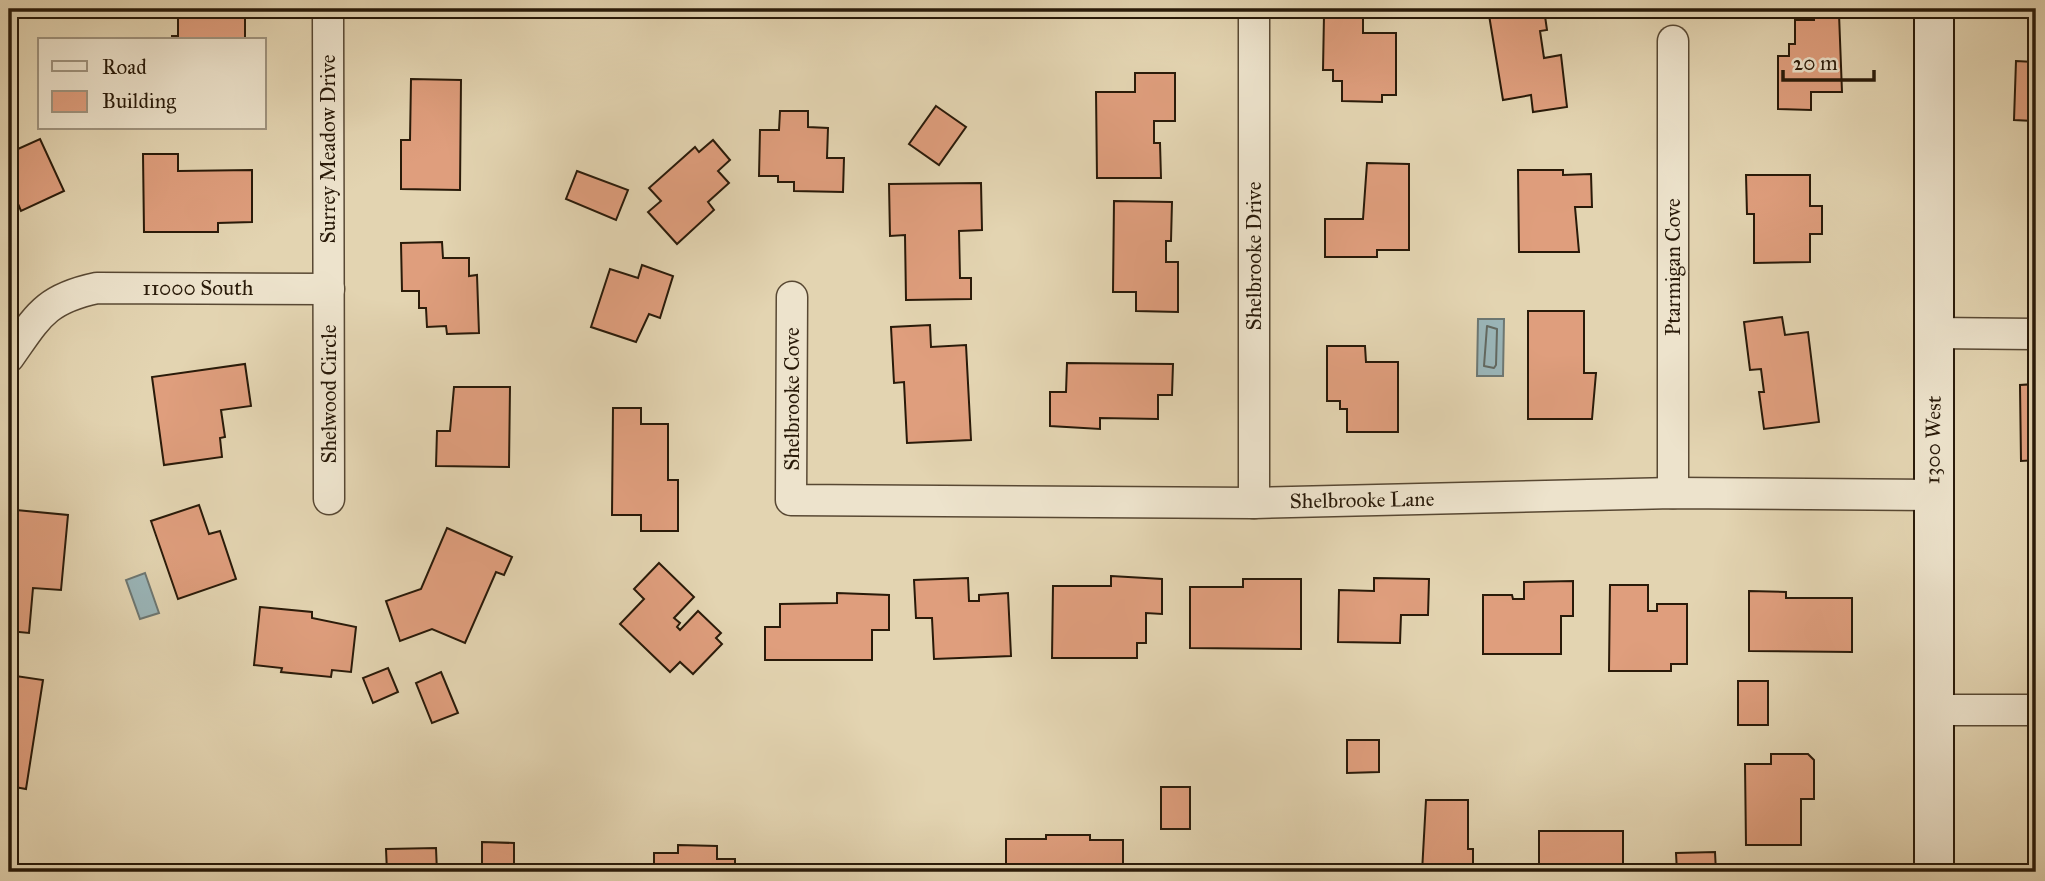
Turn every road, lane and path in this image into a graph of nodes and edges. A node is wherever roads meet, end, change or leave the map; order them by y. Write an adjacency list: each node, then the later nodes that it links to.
1 (328, 9): 5 (street, Surrey Meadow Drive)
2 (1254, 9): 14 (street, Shelbrooke Drive)
3 (1934, 9): 7 (street, 1300 West)
4 (1673, 41): 10 (street, Ptarmigan Cove)
5 (329, 289): 9 (street, 11000 South); 12 (street, Shelwood Circle)
6 (792, 297): 13 (street, Shelbrooke Cove)
7 (1936, 333): 8 (street); 11 (street, 1300 West)
8 (2036, 334)
9 (9, 357)
10 (1673, 493): 11 (street, Shelbrooke Lane); 14 (street, Shelbrooke Lane)
11 (1932, 495): 15 (street, 1300 West)
12 (329, 499)
13 (791, 500): 14 (street, Shelbrooke Lane)
14 (1254, 503)
15 (1934, 710): 16 (street); 17 (street, 1300 West)
16 (2036, 710)
17 (1934, 872)

